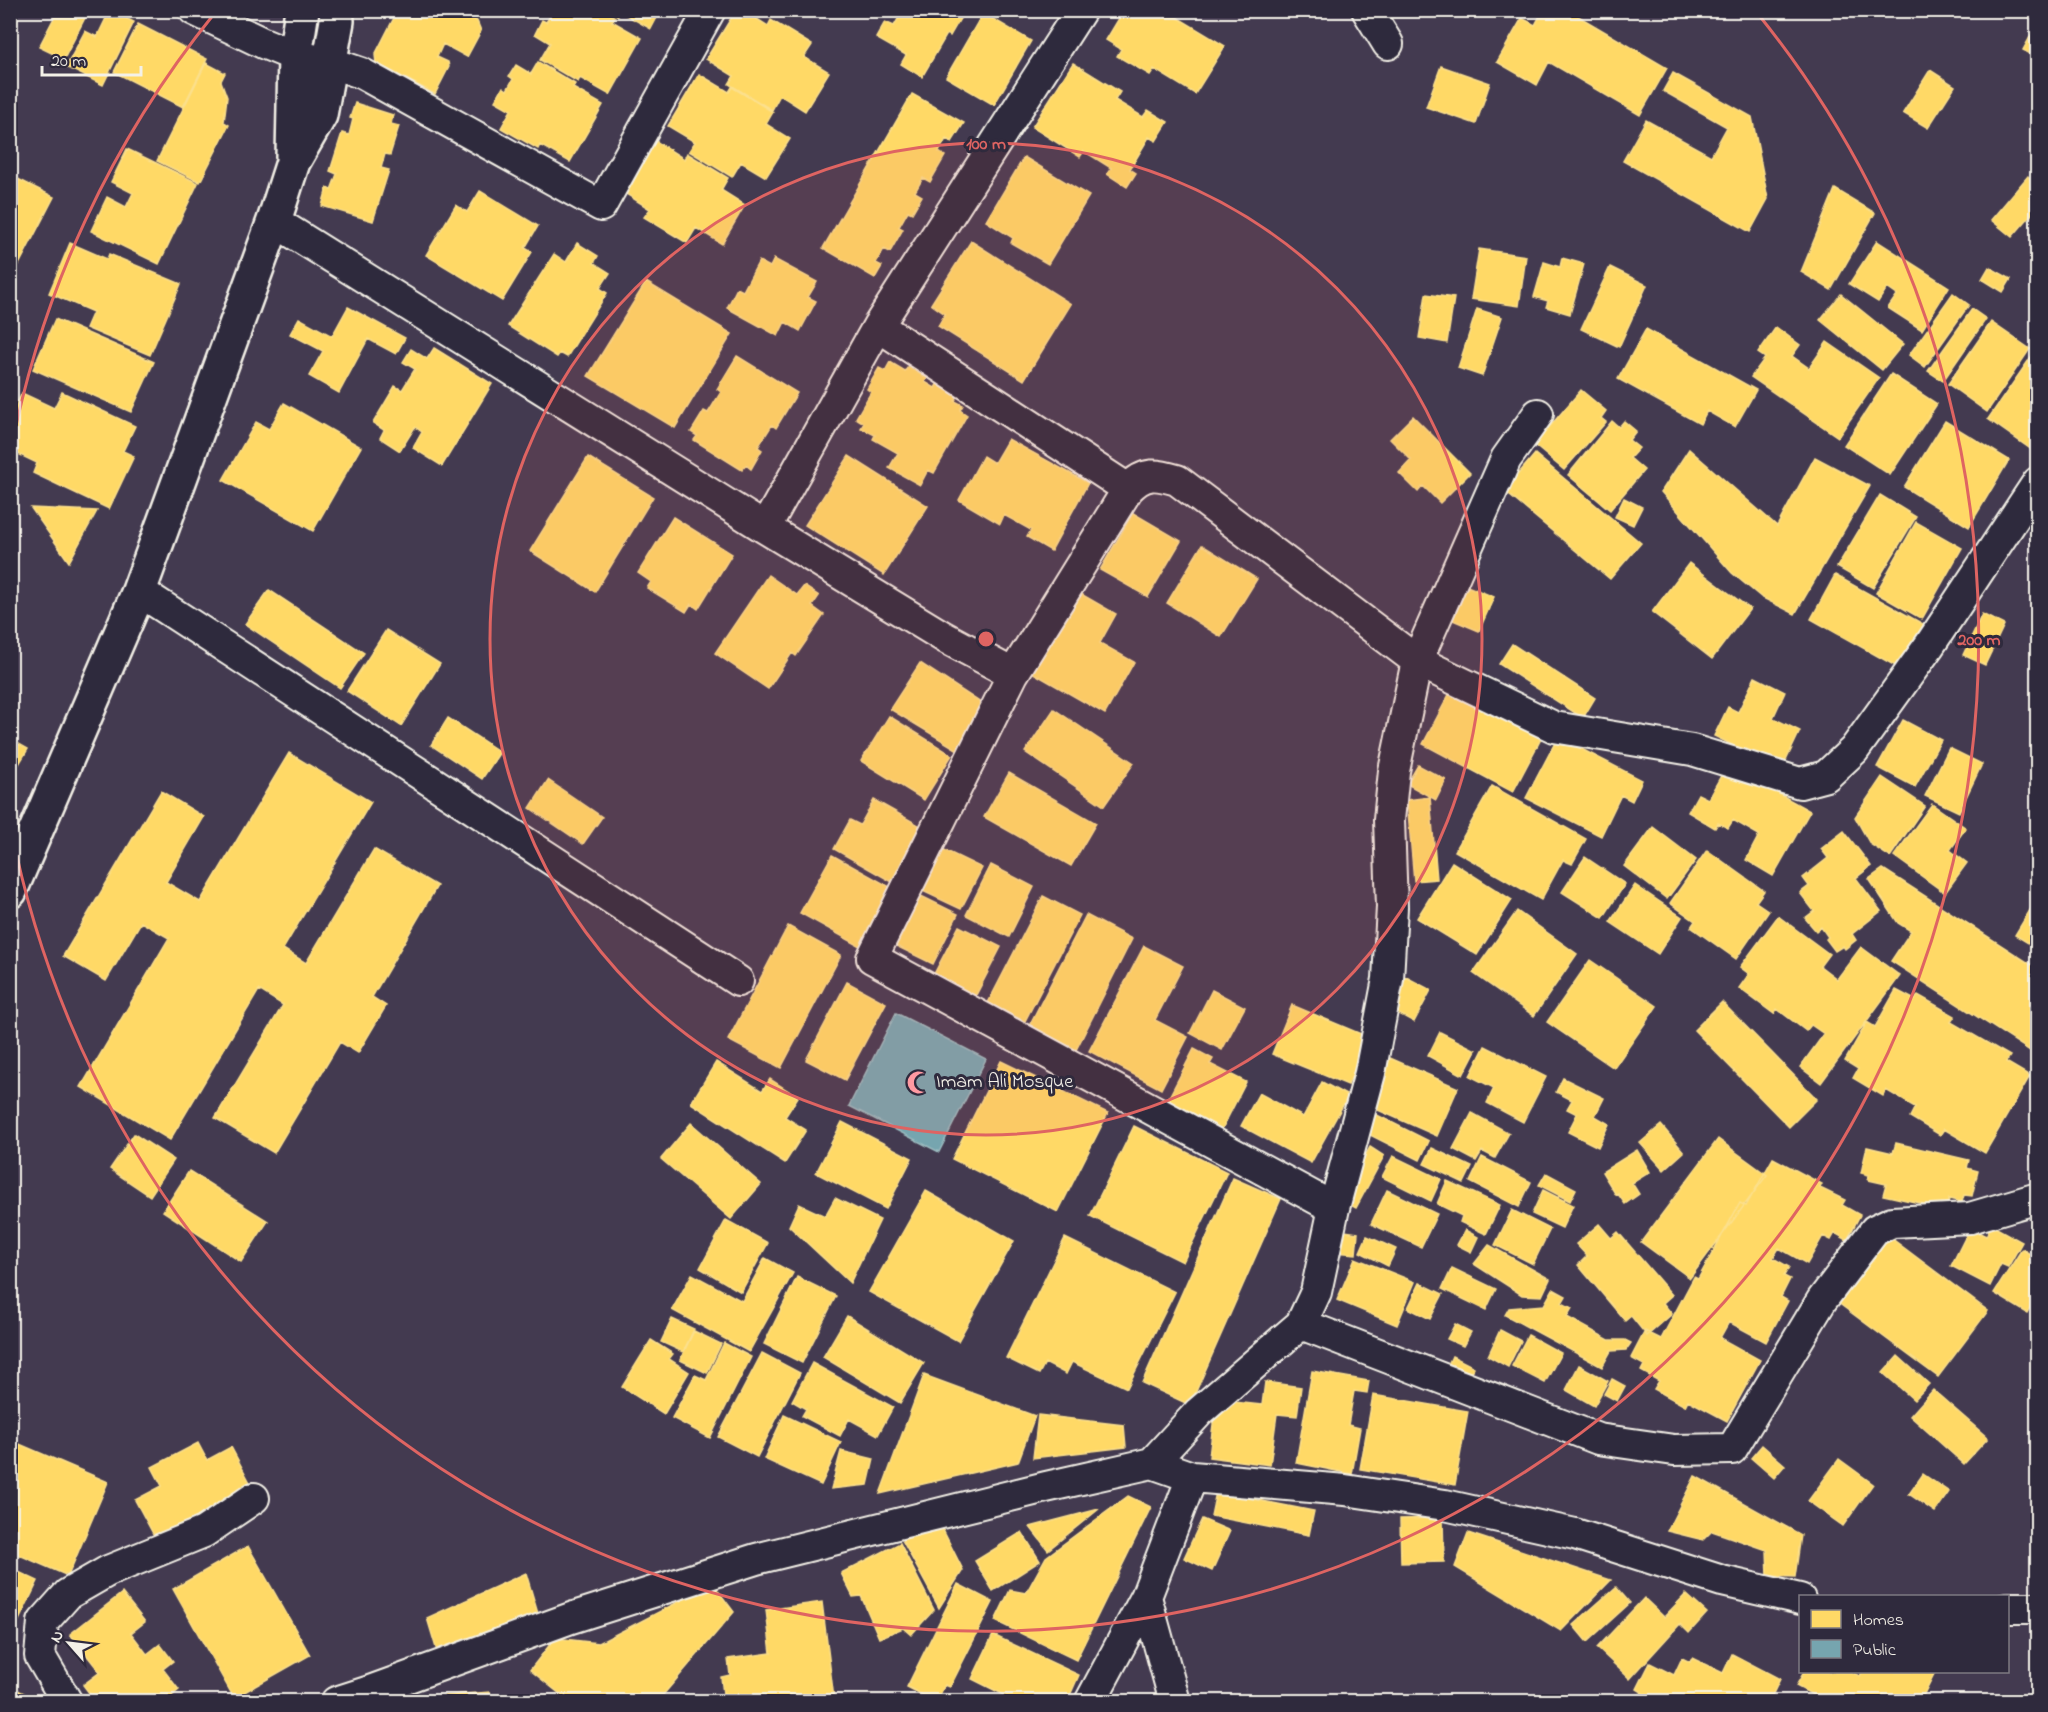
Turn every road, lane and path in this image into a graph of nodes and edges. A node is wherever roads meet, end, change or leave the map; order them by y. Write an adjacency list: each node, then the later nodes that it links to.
1 (194, 10): 8 (street)
2 (302, 10): 8 (street)
3 (336, 10): 9 (street)
4 (710, 10): 9 (street)
5 (1081, 10): 12 (street)
6 (1367, 10): 7 (street)
7 (1388, 44)
8 (295, 56): 9 (street); 10 (street)
9 (329, 62): 10 (street)
10 (293, 162): 11 (street)
11 (274, 221): 16 (street); 17 (street)
12 (878, 326): 15 (street); 16 (street)
13 (1538, 414): 18 (street)
14 (2037, 482): 18 (street)
15 (1128, 489): 18 (street); 19 (street)
16 (765, 528): 19 (street)
17 (139, 591): 20 (street); 21 (street)
18 (1417, 661): 23 (street)
19 (1013, 674): 23 (street)
20 (10, 891)
21 (738, 981)
22 (2037, 1198): 24 (street)
23 (1334, 1208): 24 (street)
24 (1301, 1324): 25 (street)
25 (1152, 1463): 26 (street); 33 (street)
26 (1192, 1477): 28 (street); 29 (street)
27 (254, 1498): 32 (street)
28 (1146, 1598): 34 (street); 35 (street)
29 (1799, 1599)
30 (2009, 1608): 31 (street)
31 (2037, 1608)
32 (66, 1701)
33 (336, 1701)
34 (1090, 1701)
35 (1175, 1701)

